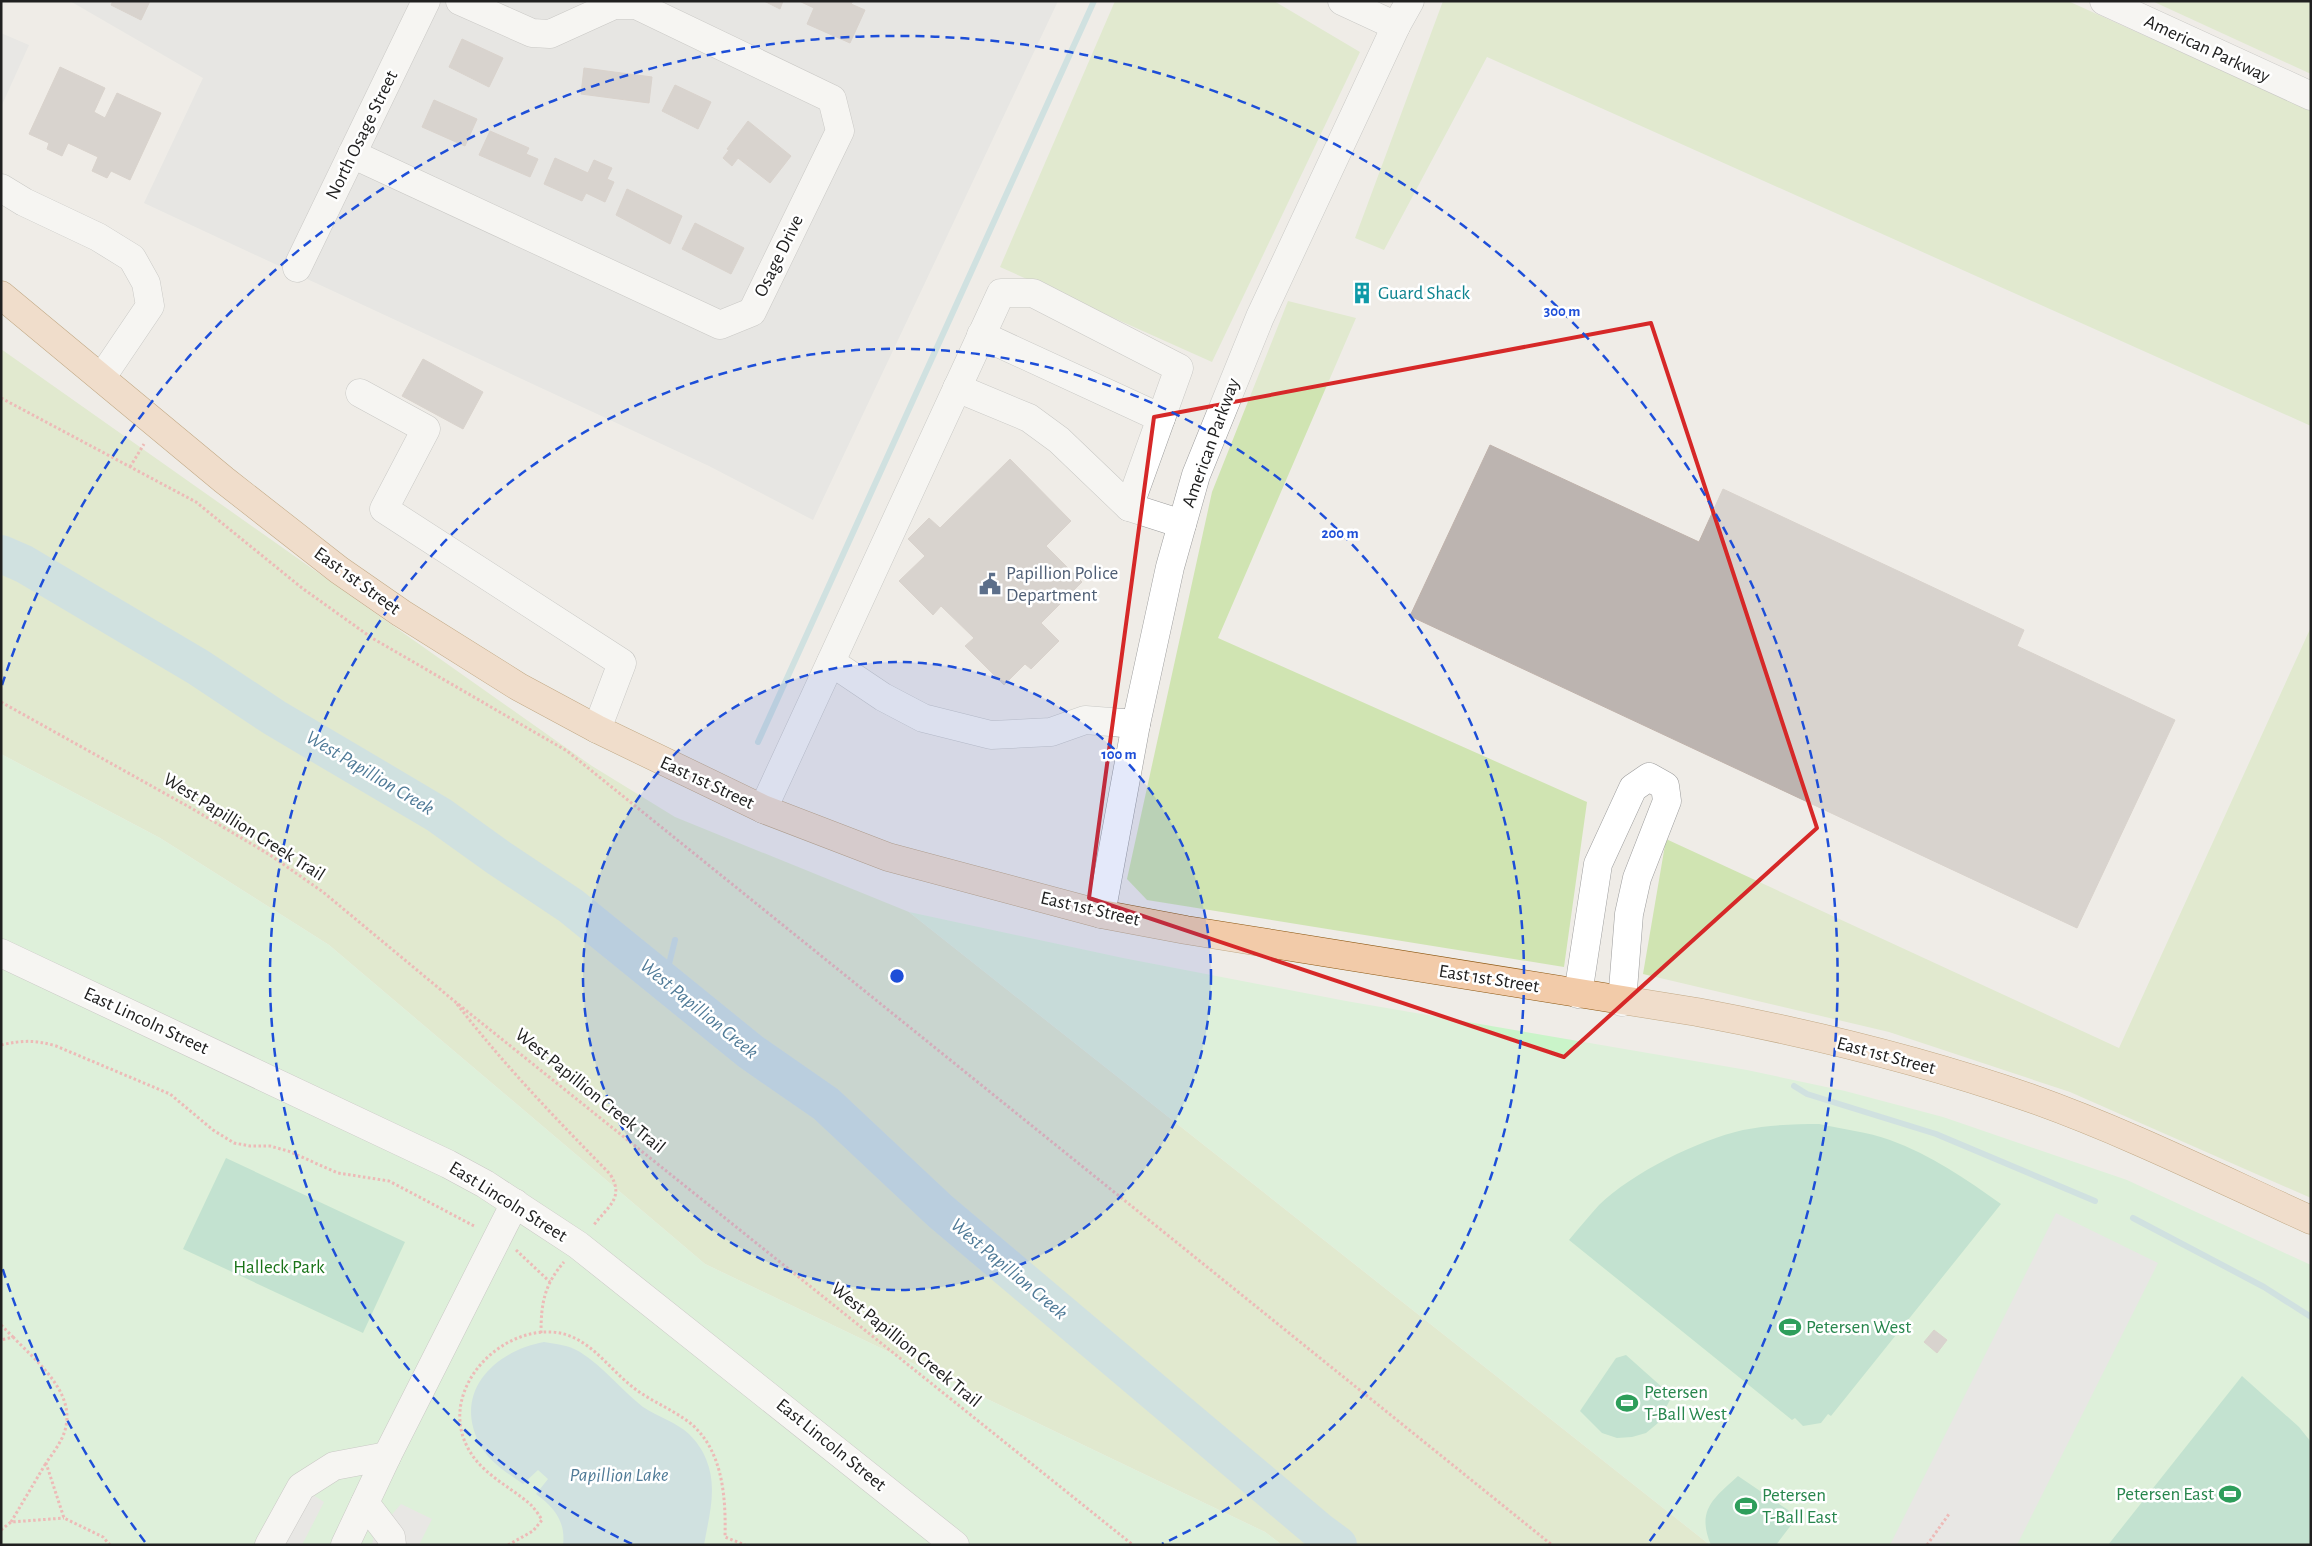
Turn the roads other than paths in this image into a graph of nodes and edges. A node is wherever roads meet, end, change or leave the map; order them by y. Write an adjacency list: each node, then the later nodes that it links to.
1 (426, 1): 8 (street, North Osage Street)
2 (460, 1): 8 (street, Osage Drive)
3 (1342, 1): 6 (street)
4 (1410, 1): 6 (street, American Parkway)
5 (2104, 1): 7 (street, American Parkway)
6 (1396, 26): 18 (street, American Parkway)
7 (2311, 96)
8 (352, 154): 10 (street, North Osage Street)
9 (1, 188): 13 (street)
10 (297, 268)
11 (1, 295): 13 (main road, East 1st Street)
12 (981, 336): 14 (street); 16 (street); 16 (street)
13 (102, 377): 21 (main road, East 1st Street)
14 (957, 388): 17 (street); 19 (street)
15 (360, 393): 21 (street)
16 (1161, 418): 17 (street)
17 (1129, 508): 18 (street)
18 (1182, 524): 20 (street, American Parkway)
19 (831, 662): 20 (street); 22 (street)
20 (1136, 724): 23 (street, American Parkway)
21 (597, 729): 22 (main road, East 1st Street)
22 (763, 809): 23 (main road, East 1st Street)
23 (1101, 914): 25 (main road, East 1st Street)
24 (1, 953): 27 (street, East Lincoln Street)
25 (1578, 994): 26 (main road, East 1st Street); 26 (street)
26 (1622, 1002): 28 (main road, East 1st Street)
27 (515, 1203): 29 (street); 34 (street, East Lincoln Street)
28 (2311, 1220)
29 (387, 1456): 30 (street); 31 (street)
30 (365, 1503): 32 (street); 33 (street)
31 (269, 1545)
32 (345, 1545)
33 (392, 1545)
34 (955, 1545)

